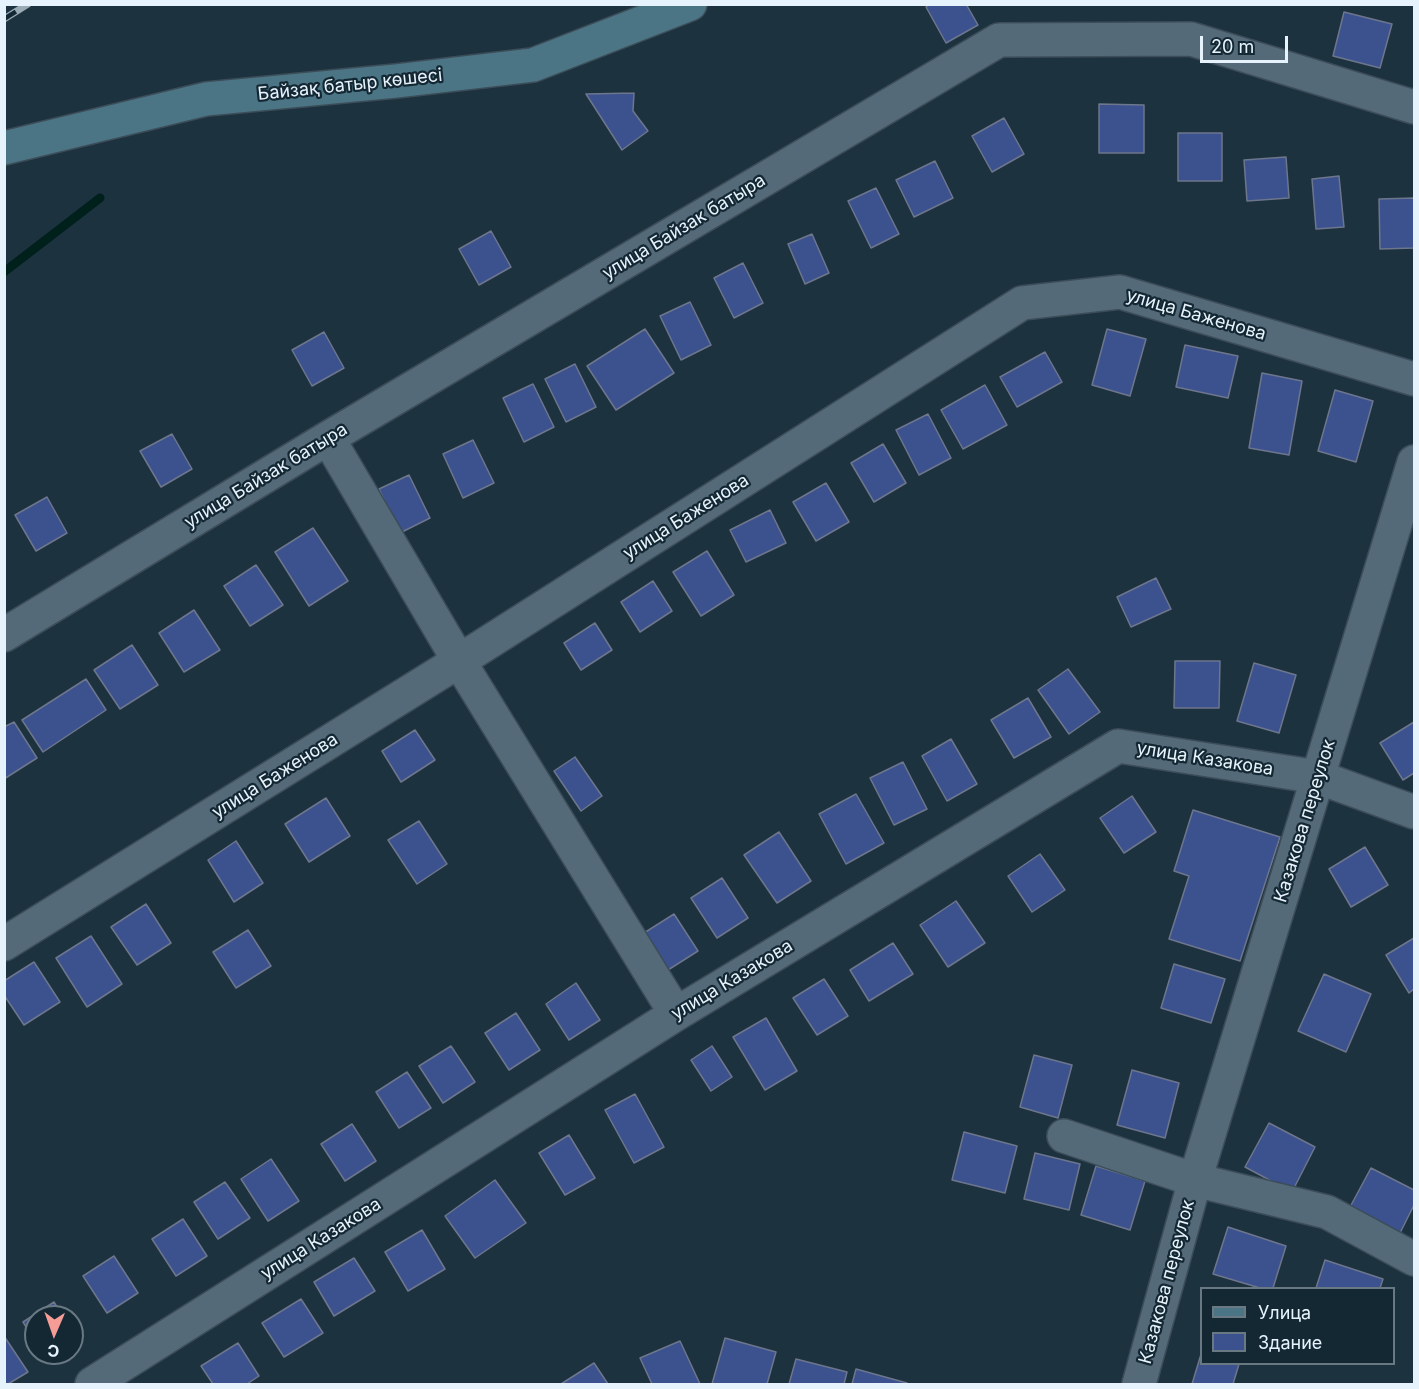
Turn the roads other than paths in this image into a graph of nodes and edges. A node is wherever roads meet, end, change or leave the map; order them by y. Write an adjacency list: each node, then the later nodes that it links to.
1 (690, 4): 3 (main road, Байзақ батыр көшесі)
2 (1414, 107): 5 (street, улица Байзак батыра)
3 (4, 148)
4 (1414, 379): 8 (street, улица Баженова)
5 (328, 438): 7 (street, улица Байзак батыра); 8 (street)
6 (1414, 462): 9 (street, Казакова переулок)
7 (4, 635)
8 (459, 661): 11 (street, улица Баженова); 12 (street)
9 (1318, 777): 10 (street, улица Казакова); 12 (street, улица Казакова); 14 (street, Казакова переулок)
10 (1414, 812)
11 (4, 944)
12 (676, 1014): 16 (street, улица Казакова)
13 (1064, 1136): 14 (street, Казакова переулок)
14 (1195, 1180): 15 (street, Казакова переулок); 17 (street, Казакова переулок)
15 (1414, 1260)
16 (92, 1384)
17 (1139, 1384)

